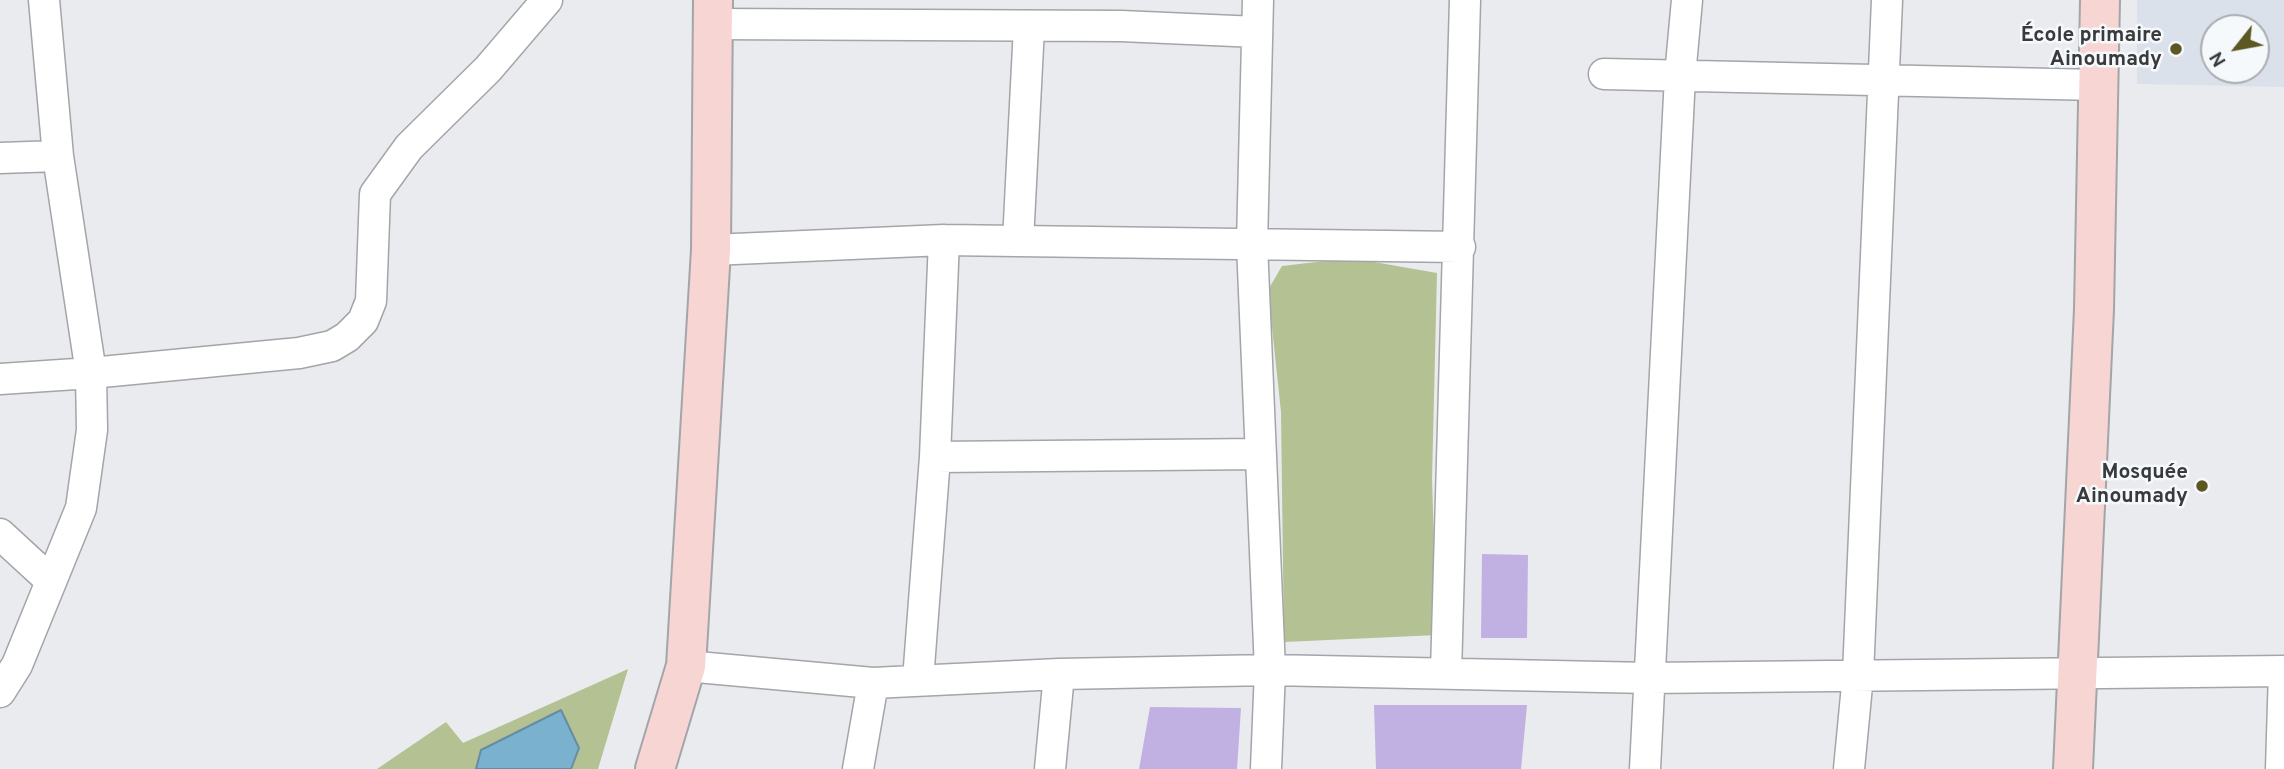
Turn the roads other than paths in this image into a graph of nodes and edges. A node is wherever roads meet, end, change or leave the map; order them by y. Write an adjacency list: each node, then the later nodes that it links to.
1 (44, 0): 16 (street)
2 (547, 0): 23 (street)
3 (1258, 0): 11 (street)
4 (1465, 0): 21 (street)
5 (1687, 0): 13 (street)
6 (1887, 0): 14 (street)
7 (2100, 0): 15 (street)
8 (714, 12): 10 (street); 22 (street)
9 (1121, 13): 10 (street); 11 (street)
10 (1029, 27): 19 (street)
11 (1257, 32): 20 (street)
12 (1604, 74): 13 (street)
13 (1680, 75): 14 (street); 35 (street)
14 (1885, 83): 15 (street); 34 (street)
15 (2098, 85): 31 (street)
16 (58, 156): 17 (street); 23 (street)
17 (0, 158)
18 (944, 240): 19 (street); 22 (street); 26 (street)
19 (1018, 241): 20 (street)
20 (1252, 244): 21 (street); 25 (street)
21 (1460, 247): 32 (street)
22 (711, 250): 29 (street)
23 (91, 373): 24 (street); 28 (street)
24 (0, 379)
25 (1261, 454): 26 (street); 30 (street)
26 (934, 457): 36 (street)
27 (0, 534): 28 (street)
28 (51, 581): 38 (street)
29 (686, 666): 37 (street); 39 (street)
30 (1270, 670): 32 (street); 33 (street); 42 (street)
31 (2078, 671): 34 (street); 45 (street); 46 (street)
32 (1446, 673): 35 (street)
33 (1059, 674): 36 (street); 41 (street)
34 (1857, 676): 35 (street); 44 (street)
35 (1649, 678): 43 (street)
36 (918, 680): 37 (street)
37 (873, 683): 40 (street)
38 (0, 692)
39 (655, 769)
40 (858, 769)
41 (1050, 769)
42 (1266, 769)
43 (1645, 769)
44 (1849, 769)
45 (2073, 769)
46 (2281, 769)

